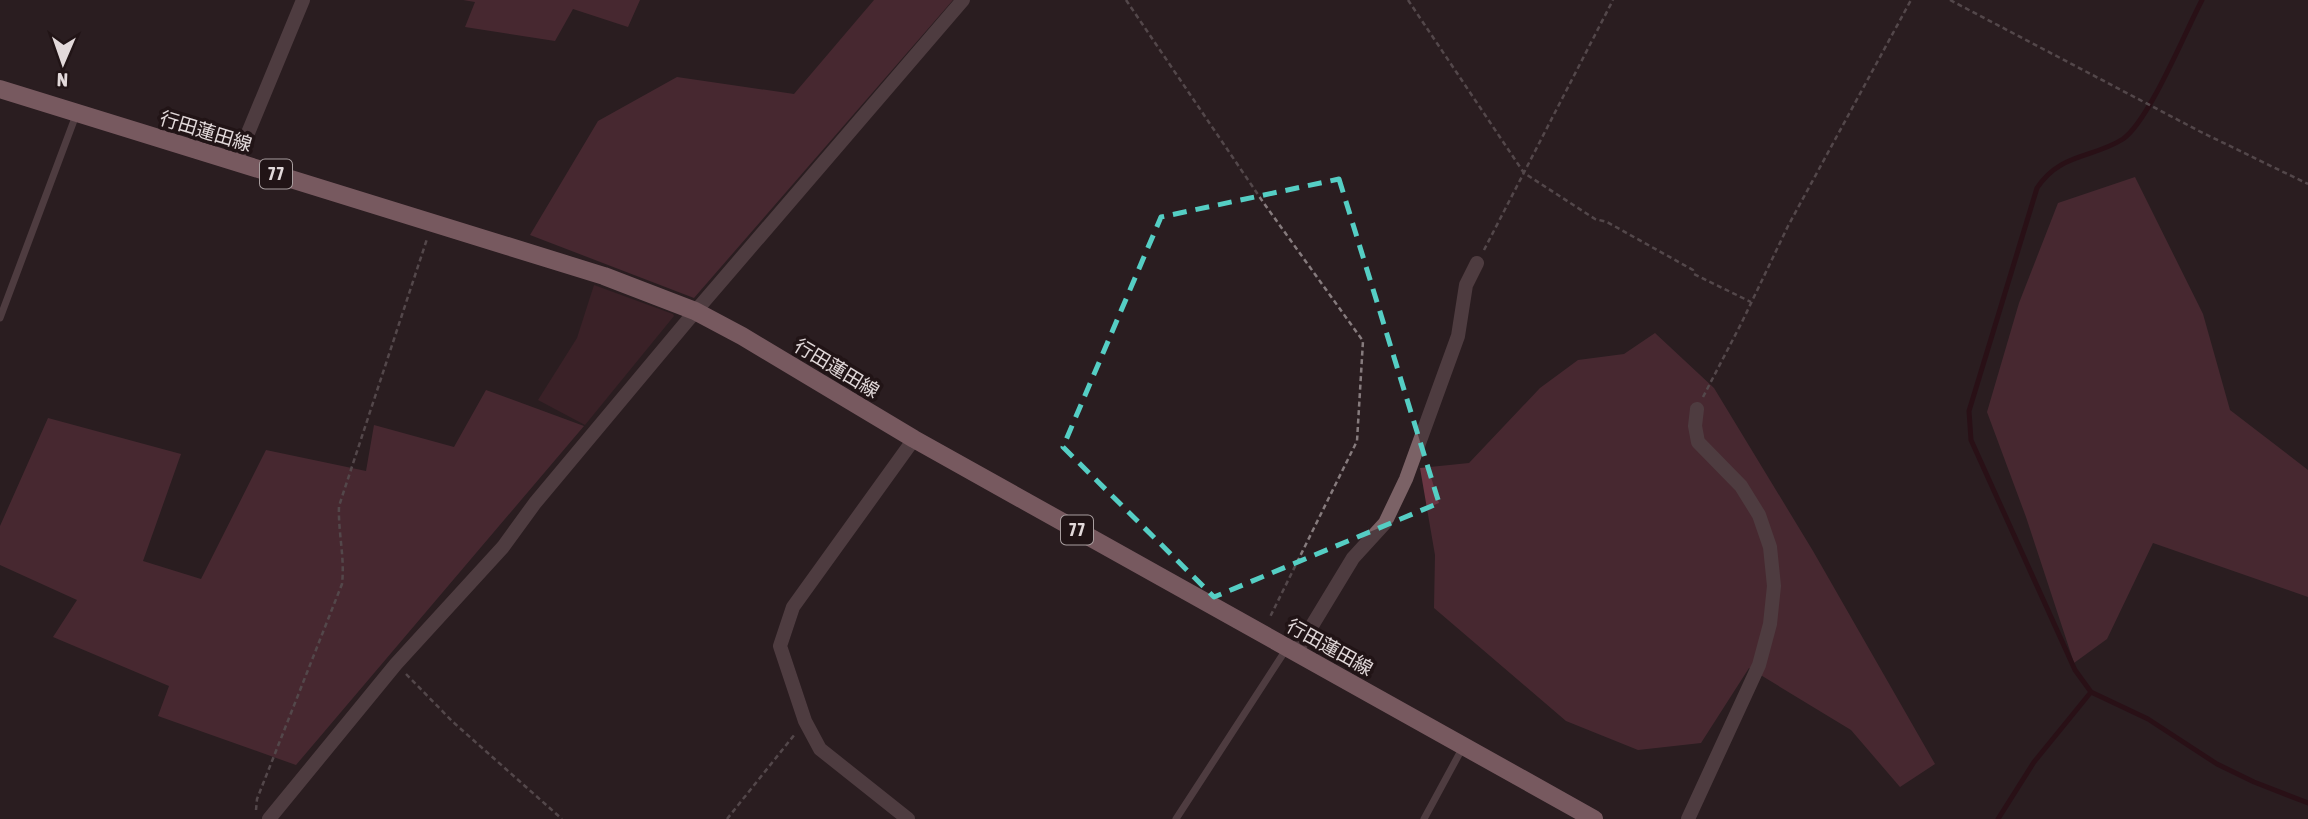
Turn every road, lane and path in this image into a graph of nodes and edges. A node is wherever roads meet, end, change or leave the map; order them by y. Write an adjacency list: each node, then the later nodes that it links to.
1 (303, 0): 10 (street)
2 (963, 0): 16 (street)
3 (1126, 0): 20 (path)
4 (1408, 0): 11 (path)
5 (1613, 0): 11 (path)
6 (1911, 0): 15 (path)
7 (1950, 0): 12 (path)
8 (0, 89): 9 (main road, 行田蓮田線 / 77)
9 (76, 114): 10 (main road, 行田蓮田線 / 77); 17 (lane)
10 (236, 162): 13 (main road, 行田蓮田線 / 77)
11 (1524, 173): 14 (path); 15 (path)
12 (2308, 184)
13 (432, 222): 16 (main road, 行田蓮田線 / 77); 25 (path)
14 (1477, 263): 21 (street)
15 (1751, 302): 18 (path)
16 (695, 312): 19 (main road, 行田蓮田線 / 77); 22 (street)
17 (0, 318)
18 (1697, 409): 32 (street)
19 (914, 439): 20 (main road, 行田蓮田線 / 77); 23 (street)
20 (1262, 633): 21 (main road, 行田蓮田線 / 77)
21 (1292, 650): 24 (main road, 行田蓮田線 / 77); 29 (lane)
22 (396, 664): 25 (street); 26 (path)
23 (804, 721): 27 (path); 28 (street)
24 (1464, 747): 30 (lane); 31 (main road, 行田蓮田線 / 77)
25 (262, 817)
26 (562, 819)
27 (727, 819)
28 (908, 819)
29 (1176, 819)
30 (1424, 819)
31 (1594, 819)
32 (1688, 819)

